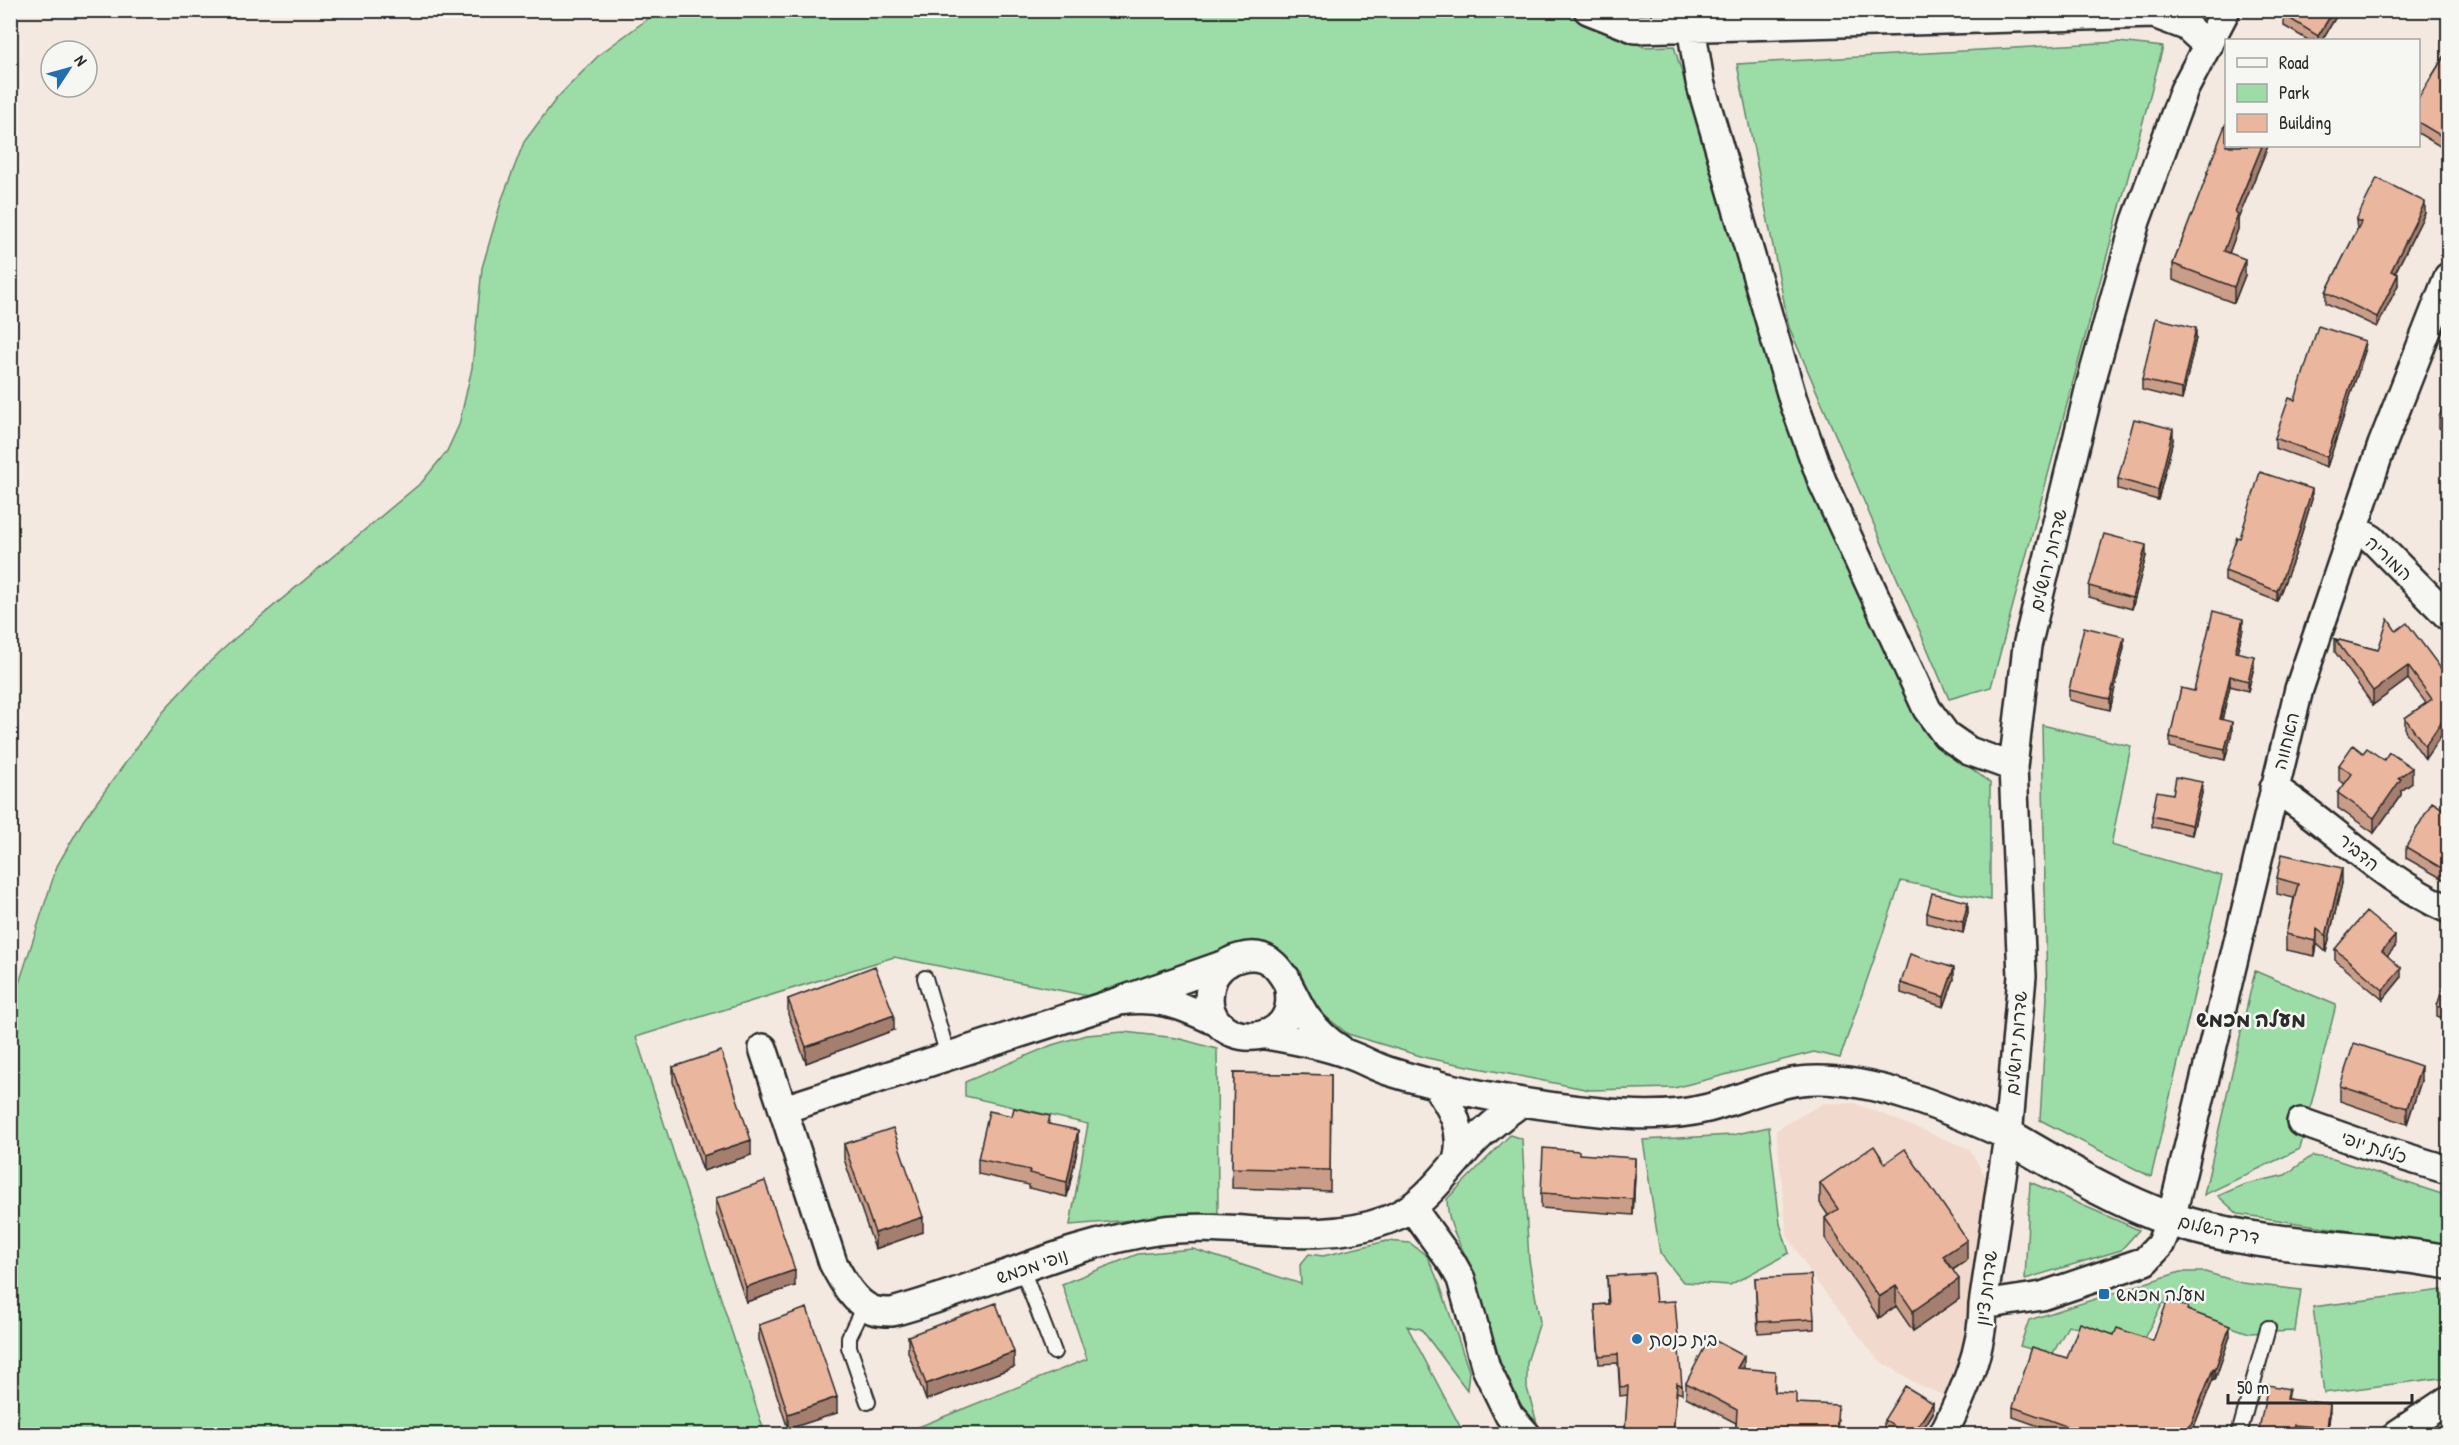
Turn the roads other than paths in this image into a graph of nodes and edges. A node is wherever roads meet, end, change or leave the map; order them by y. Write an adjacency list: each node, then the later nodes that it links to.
1 (1588, 10): 3 (street)
2 (2226, 10): 4 (street, שדרות ירושלים)
3 (1691, 27): 4 (street); 8 (street)
4 (2208, 46): 8 (street, שדרות ירושלים)
5 (2448, 277): 6 (street, האחווה)
6 (2354, 528): 7 (street, המוריה); 9 (street, האחווה)
7 (2448, 616)
8 (2013, 767): 24 (street, שדרות ירושלים)
9 (2274, 788): 10 (street, הדביר); 28 (street, האחווה)
10 (2448, 909)
11 (1228, 963): 13 (street); 14 (street); 15 (street)
12 (925, 978): 19 (lane)
13 (1286, 978): 16 (street); 18 (street)
14 (1120, 1001): 15 (street); 19 (street)
15 (1217, 1022): 16 (street)
16 (1266, 1035): 18 (street)
17 (763, 1048): 22 (street, נופי מכמש)
18 (1349, 1055): 20 (street)
19 (948, 1056): 22 (street)
20 (1434, 1083): 21 (street); 25 (street)
21 (1522, 1101): 24 (street); 25 (street, נופי מכמש)
22 (784, 1109): 31 (street, נופי מכמש)
23 (2301, 1122): 26 (street, כלילת יופי)
24 (2008, 1136): 28 (street, דרך השלום); 32 (street, שדרות ציון)
25 (1457, 1161): 27 (street, נופי מכמש)
26 (2448, 1170)
27 (1412, 1208): 30 (street, נופי מכמש); 37 (street)
28 (2171, 1219): 29 (street, דרך השלום); 32 (street, האחווה)
29 (2448, 1262)
30 (1022, 1269): 31 (street, נופי מכמש); 34 (lane)
31 (865, 1304): 36 (lane)
32 (1983, 1305): 38 (street, שדרות ציון)
33 (2268, 1328): 39 (lane)
34 (1054, 1352)
35 (2448, 1400): 40 (street)
36 (868, 1402)
37 (1526, 1434)
38 (1943, 1434)
39 (2239, 1434)
40 (2397, 1434)

